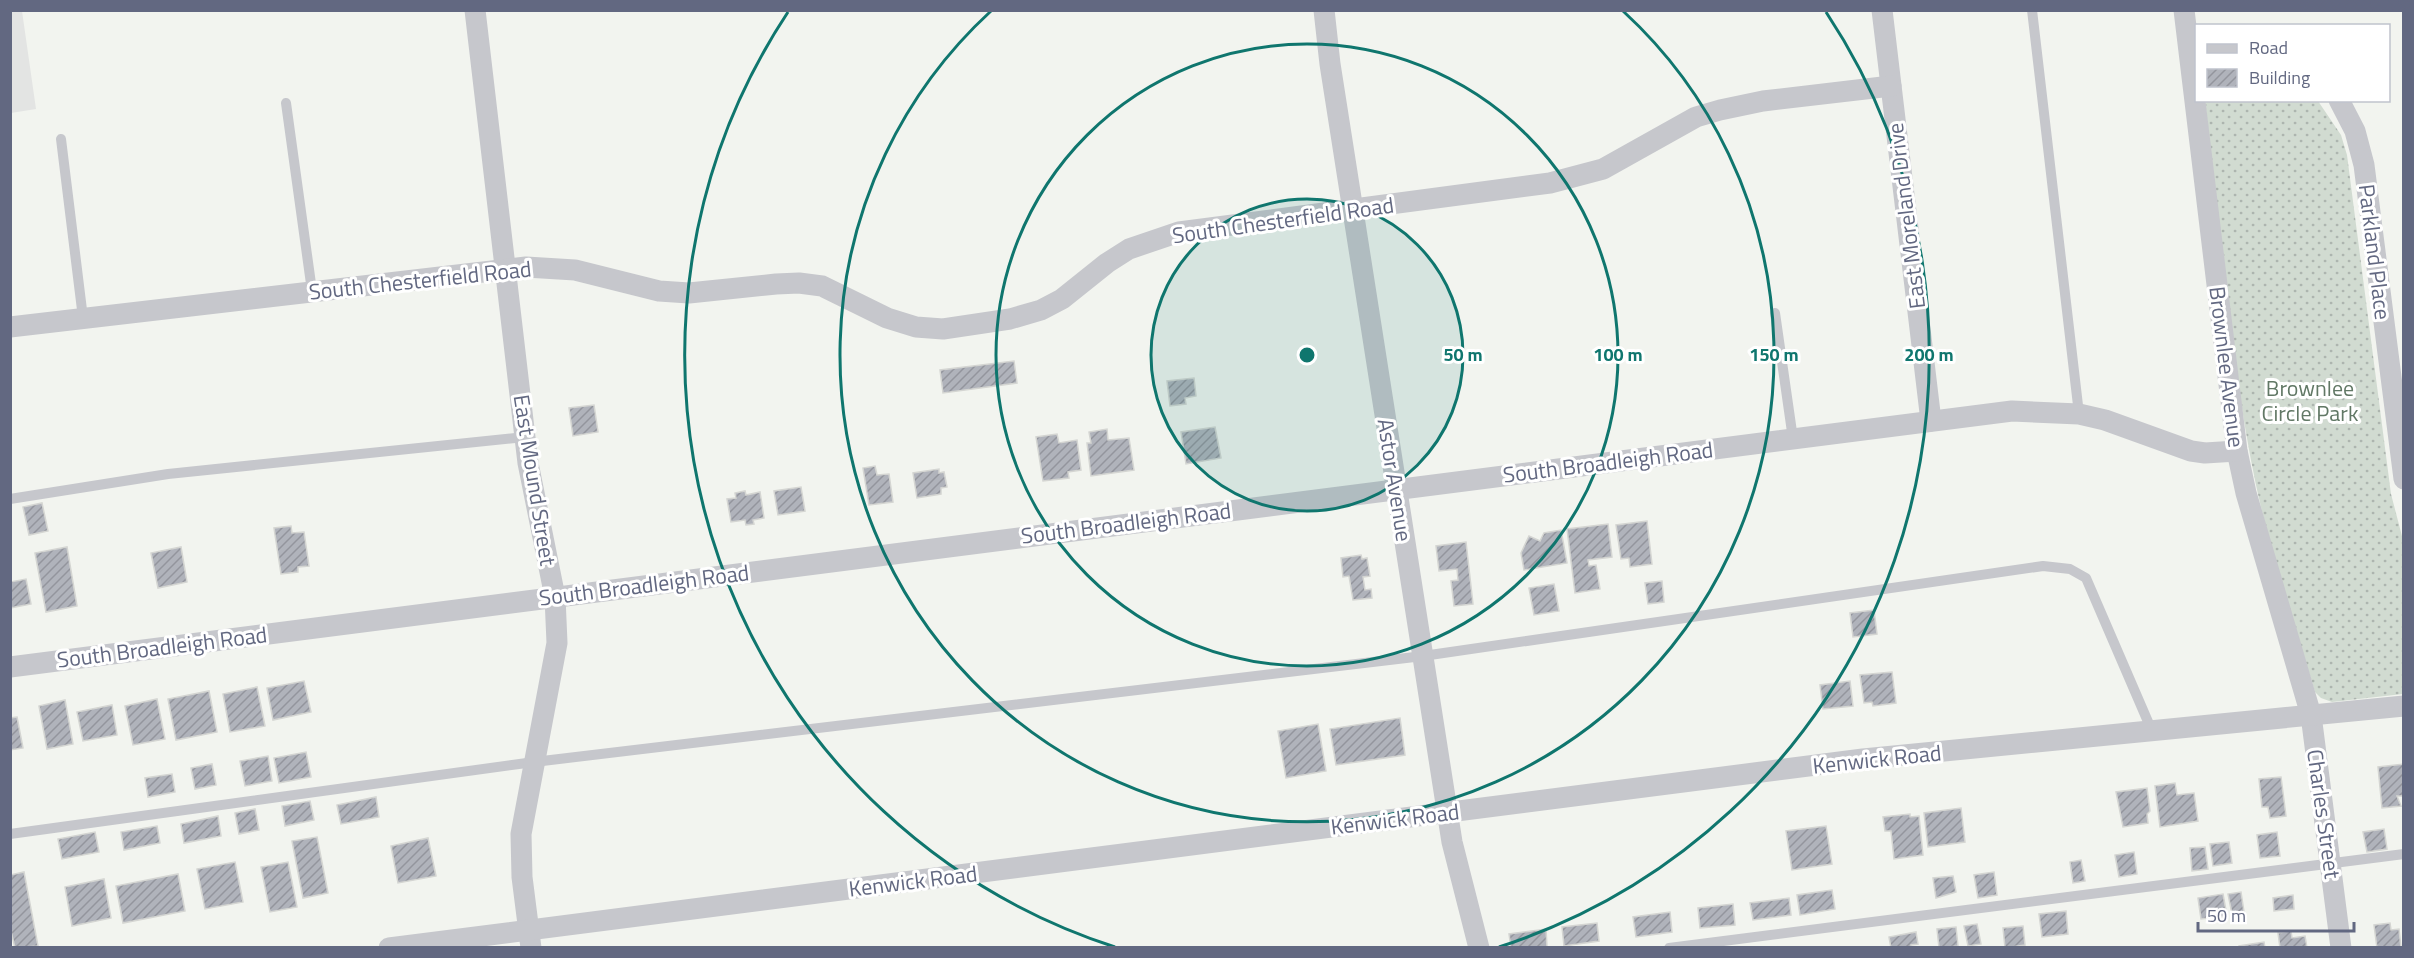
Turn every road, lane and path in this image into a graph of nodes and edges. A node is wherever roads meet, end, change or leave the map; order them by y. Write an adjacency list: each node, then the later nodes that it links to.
1 (475, 10): 14 (street, East Mound Street)
2 (1324, 10): 13 (street, Astor Avenue)
3 (1882, 10): 8 (street, East Moreland Drive)
4 (2032, 10): 19 (lane)
5 (2184, 10): 6 (street, Brownlee Avenue)
6 (2192, 49): 7 (street, Brownlee Avenue)
7 (2195, 76)
8 (1890, 86): 13 (street, South Chesterfield Road); 20 (street, East Moreland Drive)
9 (2198, 102): 23 (street, Brownlee Avenue)
10 (2339, 102): 24 (street, Parkland Place)
11 (286, 104): 15 (lane)
12 (61, 139): 17 (lane)
13 (1353, 210): 14 (street, South Chesterfield Road); 25 (street, Astor Avenue)
14 (506, 269): 15 (street, South Chesterfield Road); 21 (street, East Mound Street)
15 (312, 291): 17 (street, South Chesterfield Road)
16 (1775, 313): 22 (lane)
17 (83, 318): 18 (street, South Chesterfield Road)
18 (10, 327)
19 (2079, 414): 20 (street, South Broadleigh Road); 23 (street, South Broadleigh Road)
20 (1930, 421): 22 (street, South Broadleigh Road)
21 (525, 437): 26 (lane); 27 (street, East Mound Street)
22 (1793, 439): 25 (street, South Broadleigh Road)
23 (2237, 451): 31 (street, Brownlee Avenue)
24 (2403, 479)
25 (1397, 489): 27 (street, South Broadleigh Road); 28 (street, Astor Avenue)
26 (10, 499)
27 (555, 597): 29 (street, South Broadleigh Road); 33 (street, East Mound Street)
28 (1423, 656): 32 (lane); 33 (lane); 34 (street, Astor Avenue)
29 (10, 667)
30 (2403, 706): 31 (street, Kenwick Road)
31 (2311, 715): 32 (street, Kenwick Road); 37 (street, Charles Street)
32 (2152, 731): 34 (street, Kenwick Road)
33 (534, 762): 35 (lane); 38 (street, East Mound Street)
34 (1447, 812): 38 (street, Kenwick Road); 40 (street, Astor Avenue)
35 (10, 834)
36 (2403, 854): 37 (lane)
37 (2331, 864): 41 (lane); 42 (street, Charles Street)
38 (530, 939): 39 (street, Kenwick Road)
39 (389, 948)
40 (1479, 948)
41 (1669, 948)
42 (2341, 948)

